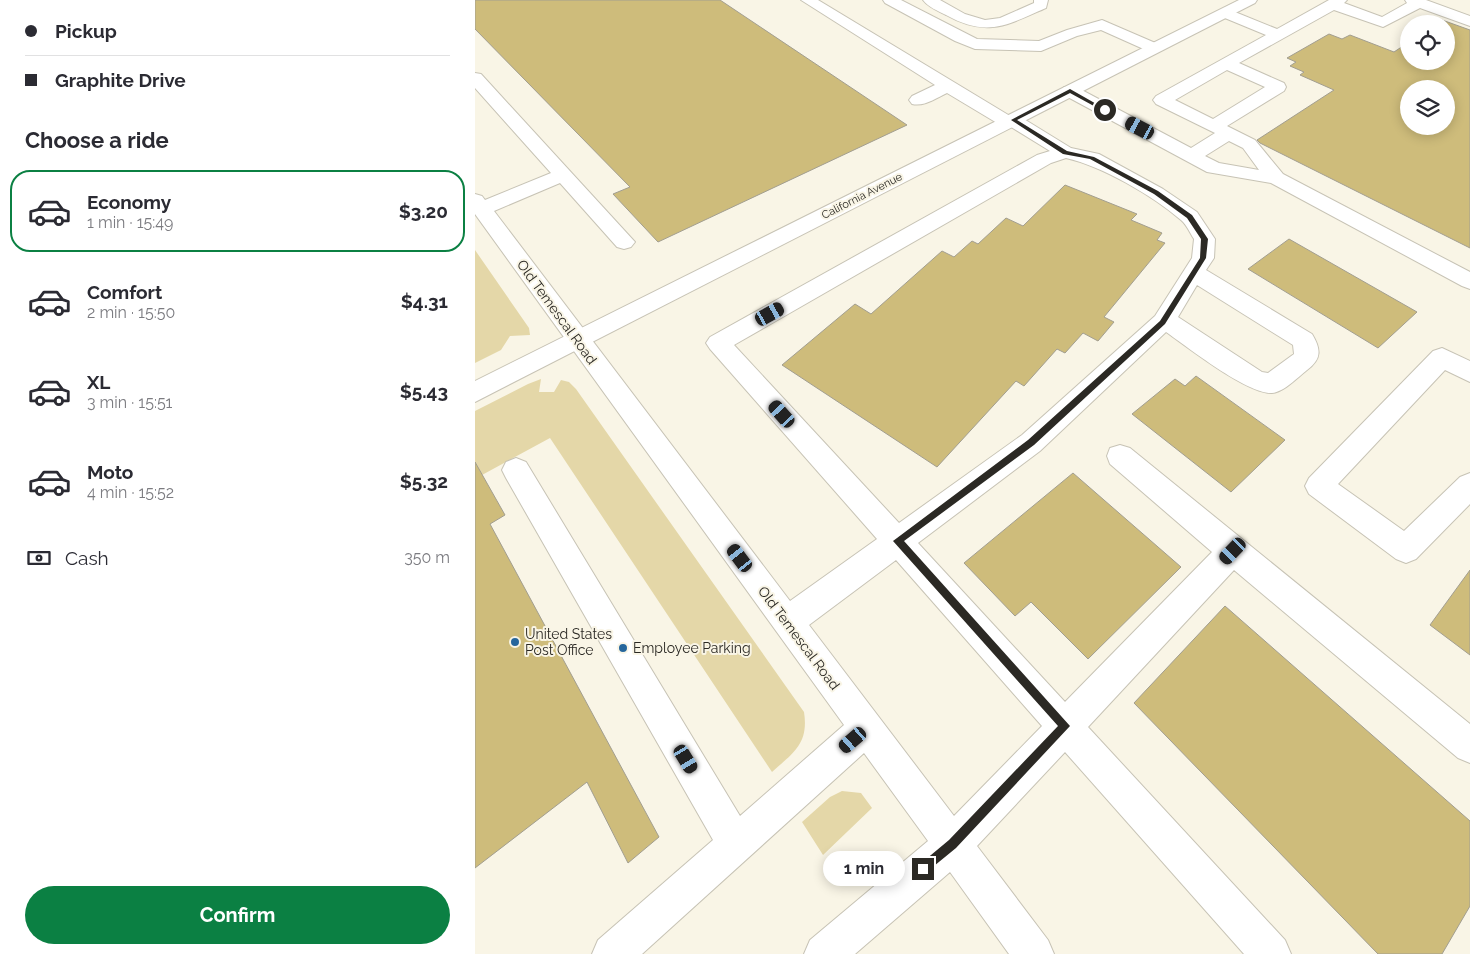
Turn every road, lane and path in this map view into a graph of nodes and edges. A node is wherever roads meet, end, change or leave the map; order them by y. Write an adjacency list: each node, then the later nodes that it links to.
1 (808, 0): 14 (main road)
2 (890, 0): 11 (main road)
3 (930, 0): 4 (main road)
4 (1041, 0)
5 (1250, 0): 8 (main road, California Avenue)
6 (1415, 1): 7 (main road); 9 (main road)
7 (1336, 2): 10 (main road)
8 (1225, 12): 10 (main road); 11 (main road, California Avenue)
9 (1470, 20)
10 (1278, 35): 12 (main road)
11 (1154, 48): 15 (main road, California Avenue)
12 (1227, 64): 18 (main road); 18 (main road)
13 (475, 78): 21 (main road)
14 (948, 86): 16 (main road); 17 (main road)
15 (1070, 91): 17 (main road, California Avenue); 20 (main road)
16 (918, 100)
17 (1011, 121): 19 (main road); 28 (main road, California Avenue)
18 (1221, 130): 20 (main road); 22 (main road)
19 (1065, 152): 25 (main road); 36 (main road)
20 (1192, 156): 22 (main road)
21 (563, 175): 23 (main road); 24 (main road)
22 (1276, 178): 26 (main road)
23 (478, 204): 28 (main road, Old Temescal Road)
24 (624, 242)
25 (1194, 273): 27 (main road); 27 (main road)
26 (1470, 281)
27 (1165, 320): 36 (main road)
28 (578, 340): 29 (main road, California Avenue); 38 (main road, Old Temescal Road)
29 (537, 360): 31 (main road); 32 (main road, California Avenue)
30 (1470, 373): 35 (main road)
31 (475, 382)
32 (475, 392)
33 (1120, 456): 37 (main road)
34 (516, 470): 42 (main road)
35 (1470, 485)
36 (898, 541): 38 (main road); 39 (main road)
37 (1233, 551): 39 (main road); 41 (main road)
38 (787, 622): 40 (main road, Old Temescal Road)
39 (1065, 726): 43 (main road); 47 (main road)
40 (867, 728): 42 (main road); 43 (main road, Old Temescal Road)
41 (1470, 746)
42 (736, 844): 44 (main road)
43 (953, 844): 45 (main road); 46 (main road, Old Temescal Road)
44 (612, 954)
45 (824, 954)
46 (1034, 954)
47 (1271, 954)

